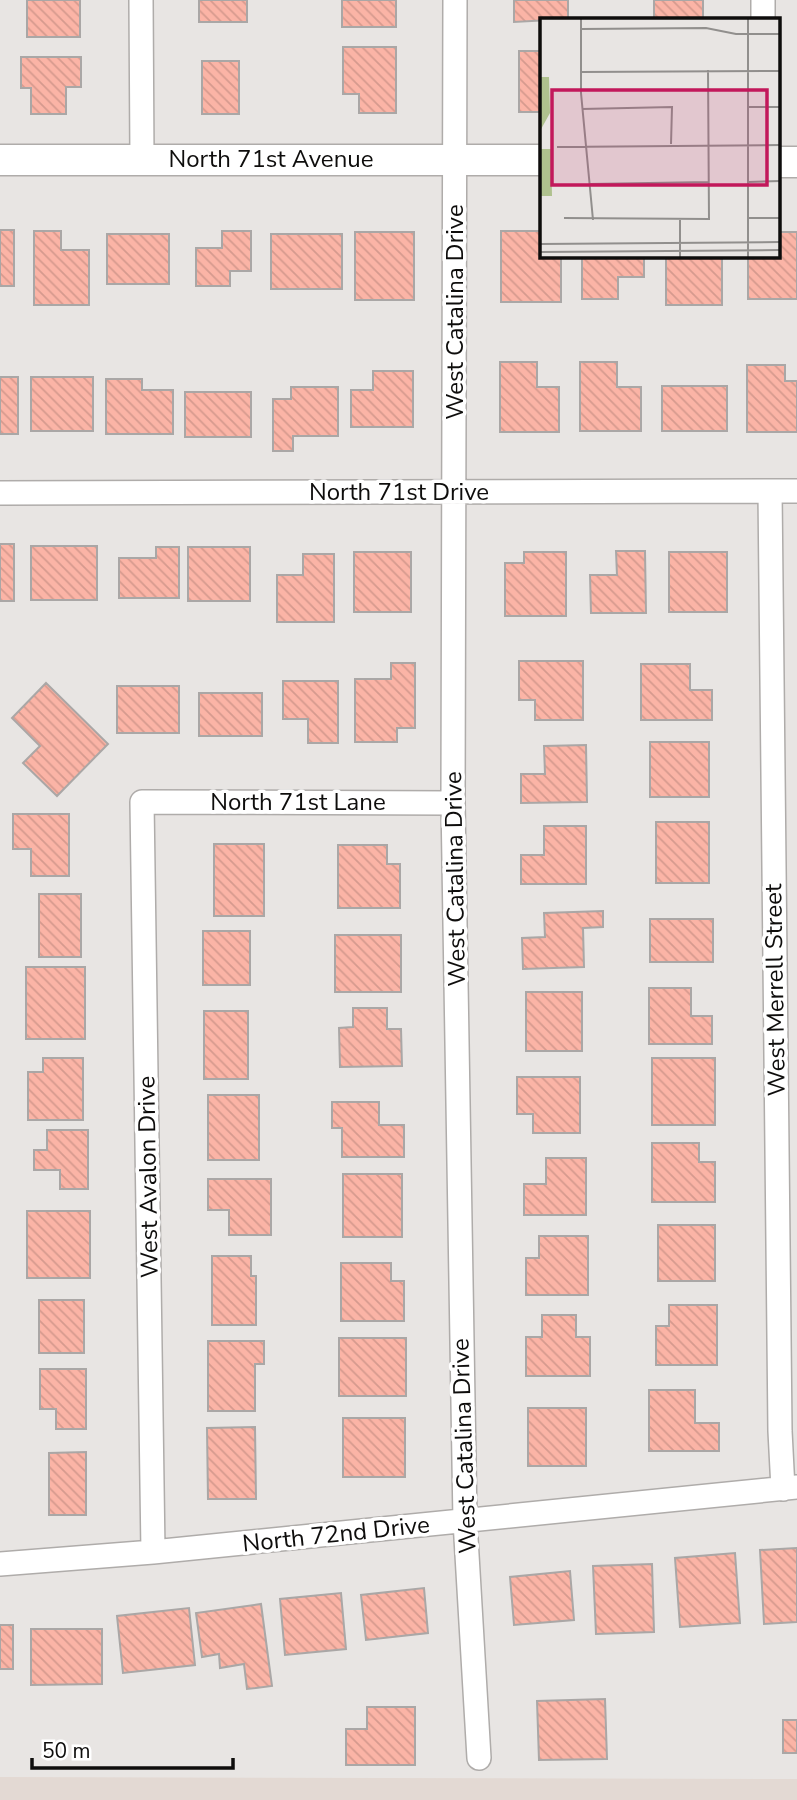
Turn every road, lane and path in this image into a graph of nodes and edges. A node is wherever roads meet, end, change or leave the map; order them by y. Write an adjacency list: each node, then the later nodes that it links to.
1 (141, 0): 5 (street)
2 (455, 0): 7 (street, West Catalina Drive)
3 (763, 0): 4 (street)
4 (764, 18)
5 (142, 159): 6 (street, North 71st Avenue); 7 (street, North 71st Avenue)
6 (0, 160)
7 (454, 160): 8 (street, North 71st Avenue); 11 (street, West Catalina Drive)
8 (540, 160)
9 (770, 491): 10 (street, North 71st Drive); 11 (street, North 71st Drive); 15 (street, West Merrell Street)
10 (797, 491)
11 (455, 492): 12 (street, North 71st Drive); 14 (street, West Catalina Drive)
12 (0, 493)
13 (142, 802): 14 (street, North 71st Lane); 17 (street, West Avalon Drive)
14 (453, 803): 16 (street, West Catalina Drive)
15 (790, 1488): 16 (street, North 72nd Drive)
16 (465, 1521): 17 (street, North 72nd Drive); 19 (street, West Catalina Drive)
17 (153, 1552): 18 (street, North 72nd Drive)
18 (0, 1564)
19 (479, 1758)

